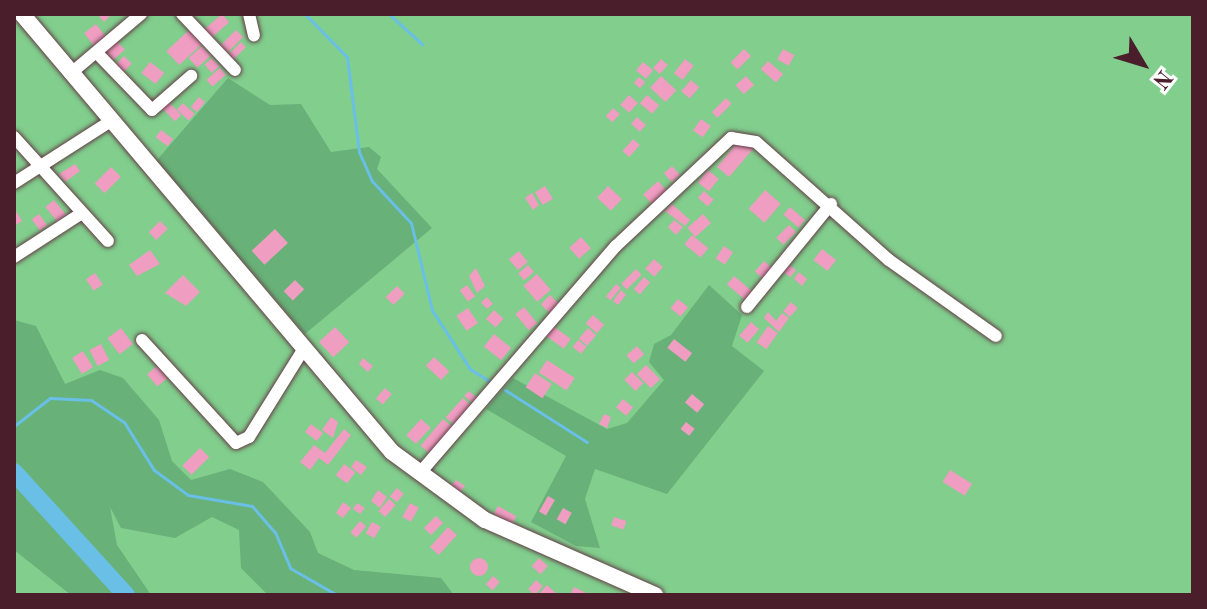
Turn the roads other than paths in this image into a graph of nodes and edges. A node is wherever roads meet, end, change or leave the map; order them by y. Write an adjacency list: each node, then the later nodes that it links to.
1 (22, 14): 9 (main road)
2 (141, 14): 5 (street)
3 (182, 14): 8 (street)
4 (249, 14): 6 (street)
5 (126, 18): 7 (street)
6 (254, 35)
7 (97, 53): 9 (street); 10 (street)
8 (235, 70)
9 (70, 74): 11 (main road)
10 (191, 76)
11 (111, 121): 13 (street); 22 (main road)
12 (14, 137): 13 (street)
13 (41, 167): 14 (street); 16 (street)
14 (14, 183)
15 (831, 204): 19 (street); 20 (street); 23 (street)
16 (82, 213): 17 (street); 18 (street)
17 (108, 241)
18 (14, 257)
19 (747, 307)
20 (996, 336)
21 (142, 340): 22 (street)
22 (303, 350): 23 (main road)
23 (419, 474): 24 (main road)
24 (655, 595)

